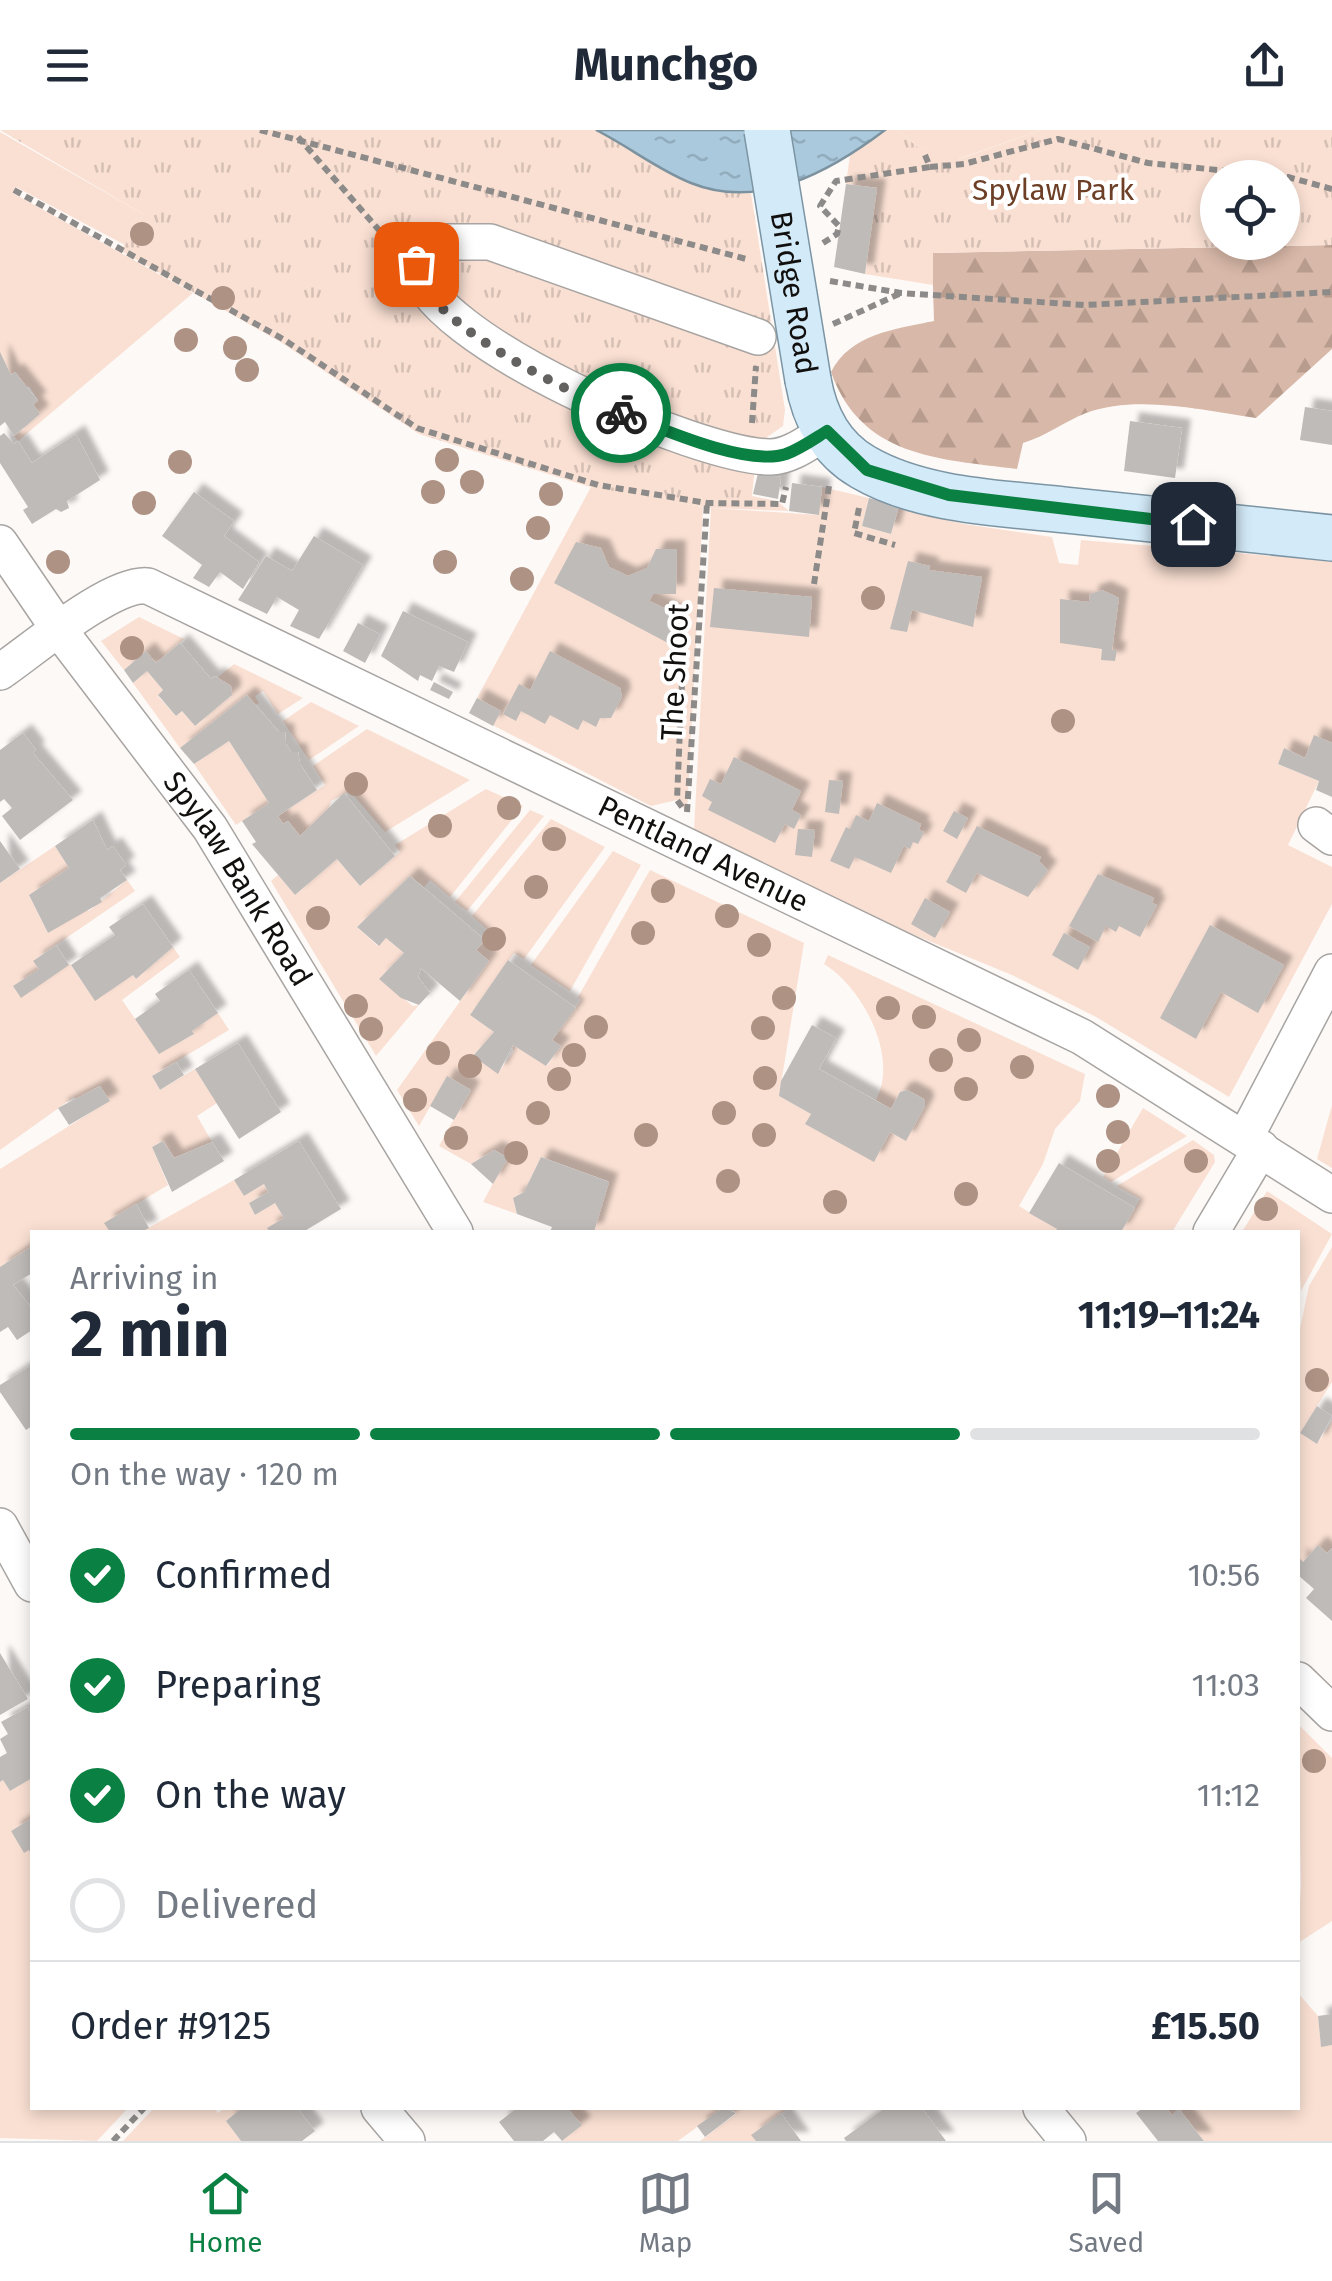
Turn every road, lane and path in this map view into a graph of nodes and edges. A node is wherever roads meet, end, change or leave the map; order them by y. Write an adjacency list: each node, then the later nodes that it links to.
1 (260, 130): 3 (path)
2 (767, 130): 14 (main road, Bridge Road, bridge)
3 (298, 136): 9 (path); 10 (path)
4 (925, 155): 5 (path)
5 (930, 167): 6 (path); 7 (path)
6 (836, 181)
7 (1332, 189)
8 (14, 190): 18 (path)
9 (754, 261)
10 (417, 274): 13 (street); 15 (street)
11 (820, 278): 12 (path)
12 (1332, 292)
13 (758, 336): 15 (path)
14 (833, 438): 15 (street); 20 (main road)
15 (750, 454)
16 (828, 490): 23 (path)
17 (862, 498): 22 (path)
18 (707, 503): 19 (path); 27 (path, The Shoot)
19 (767, 504)
20 (1332, 538)
21 (0, 543): 25 (street, Spylaw Bank Road)
22 (895, 545)
23 (814, 584)
24 (685, 610): 27 (path)
25 (60, 631): 26 (street); 27 (street, Pentland Avenue); 31 (street, Spylaw Bank Road)
26 (0, 672)
27 (681, 826): 29 (street, Pentland Avenue)
28 (1332, 972): 29 (street)
29 (1253, 1143): 30 (street, Pentland Avenue); 32 (street)
30 (1332, 1195)
31 (453, 1230)
32 (1211, 1230)
33 (0, 1526): 34 (street)
34 (30, 1580)
35 (1300, 1682): 36 (street)
36 (1332, 1714)
37 (142, 2110): 40 (path)
38 (381, 2110): 41 (street)
39 (1043, 2110): 42 (street)
40 (113, 2141)
41 (408, 2141)
42 (1068, 2141)

